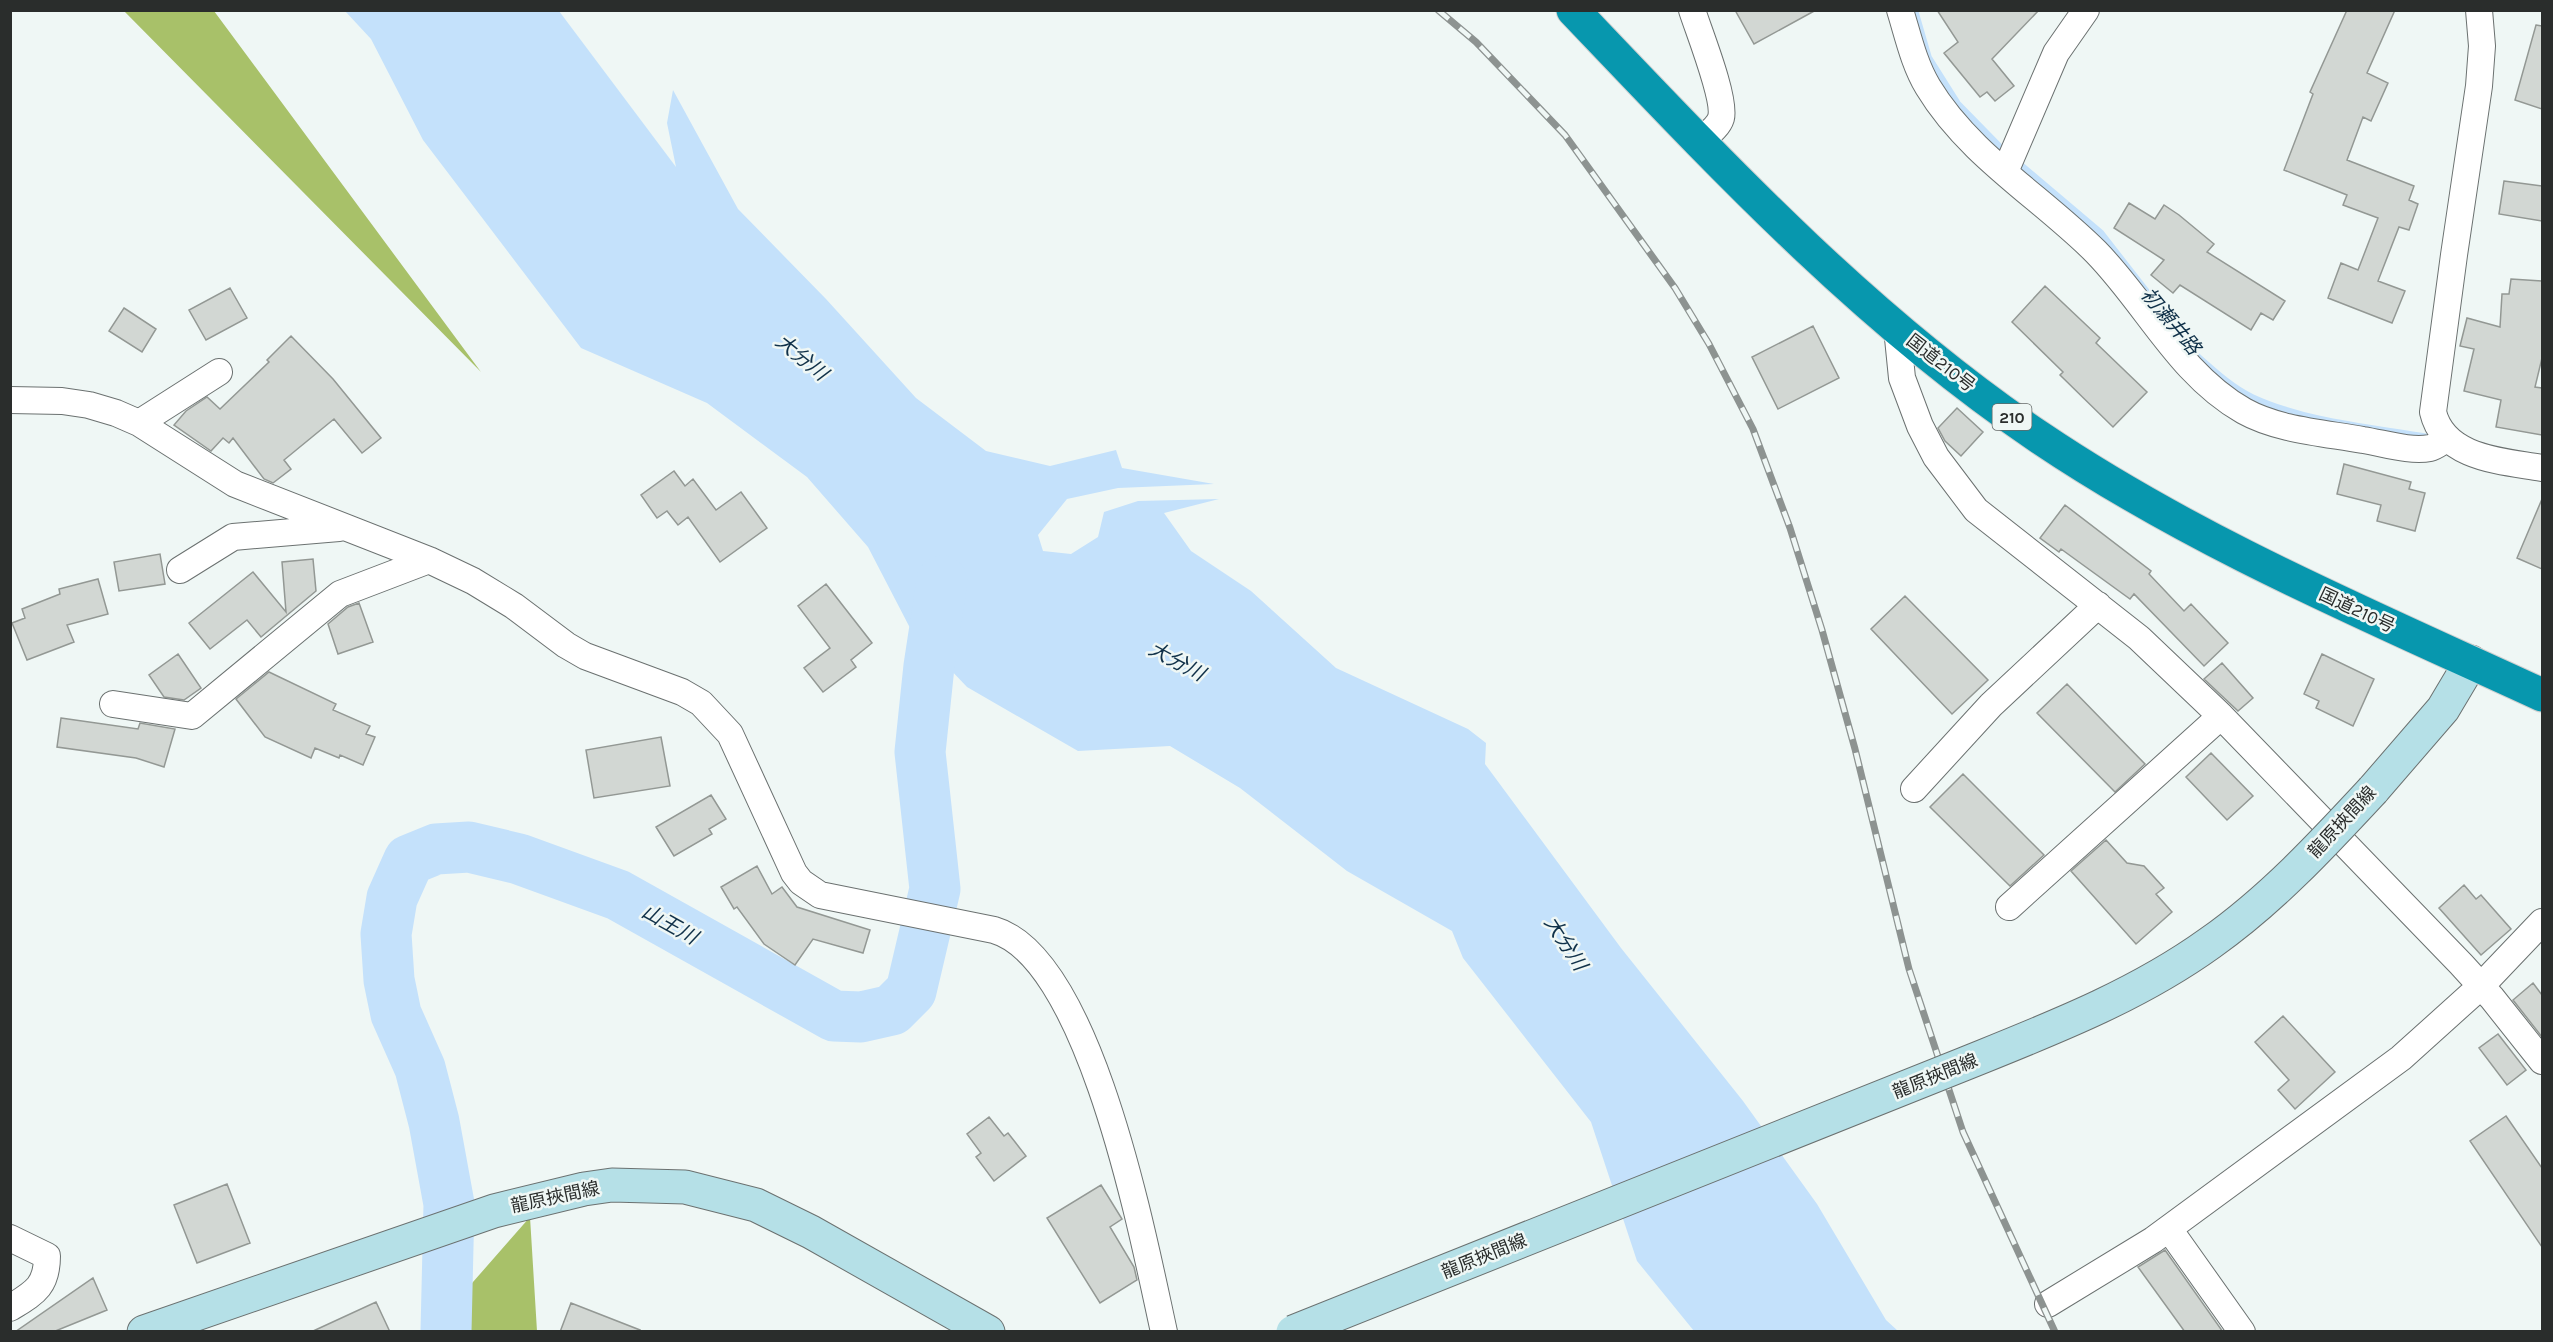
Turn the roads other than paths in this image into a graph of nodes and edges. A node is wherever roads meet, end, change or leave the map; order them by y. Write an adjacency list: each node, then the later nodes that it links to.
1 (1573, 10): 6 (highway, 国道210号 / 210)
2 (1692, 10): 6 (street)
3 (1900, 10): 7 (street)
4 (2086, 10): 7 (street)
5 (2479, 10): 12 (street)
6 (1699, 142): 8 (highway, 国道210号 / 210)
7 (2005, 172): 12 (street)
8 (1897, 328): 17 (street); 18 (highway, 国道210号 / 210)
9 (219, 372): 11 (street)
10 (10, 400): 11 (street)
11 (139, 423): 14 (street)
12 (2446, 439): 13 (street)
13 (2542, 468)
14 (348, 527): 15 (street); 16 (street)
15 (429, 560): 20 (street); 33 (street)
16 (180, 570)
17 (2098, 604): 21 (street); 22 (street)
18 (2471, 662): 19 (highway, 国道210号 / 210); 34 (main road, 龍原挾間線, bridge)
19 (2542, 695)
20 (113, 704)
21 (2221, 716): 23 (street); 25 (street)
22 (1914, 789)
23 (2009, 907)
24 (2542, 922): 25 (street)
25 (2481, 986): 26 (street); 27 (street)
26 (2542, 1061)
27 (2169, 1228): 29 (street); 35 (street)
28 (10, 1238): 30 (street)
29 (2048, 1304)
30 (10, 1308)
31 (144, 1332): 32 (main road, 龍原挾間線)
32 (988, 1332)
33 (1164, 1332)
34 (1293, 1332)
35 (2242, 1332)

